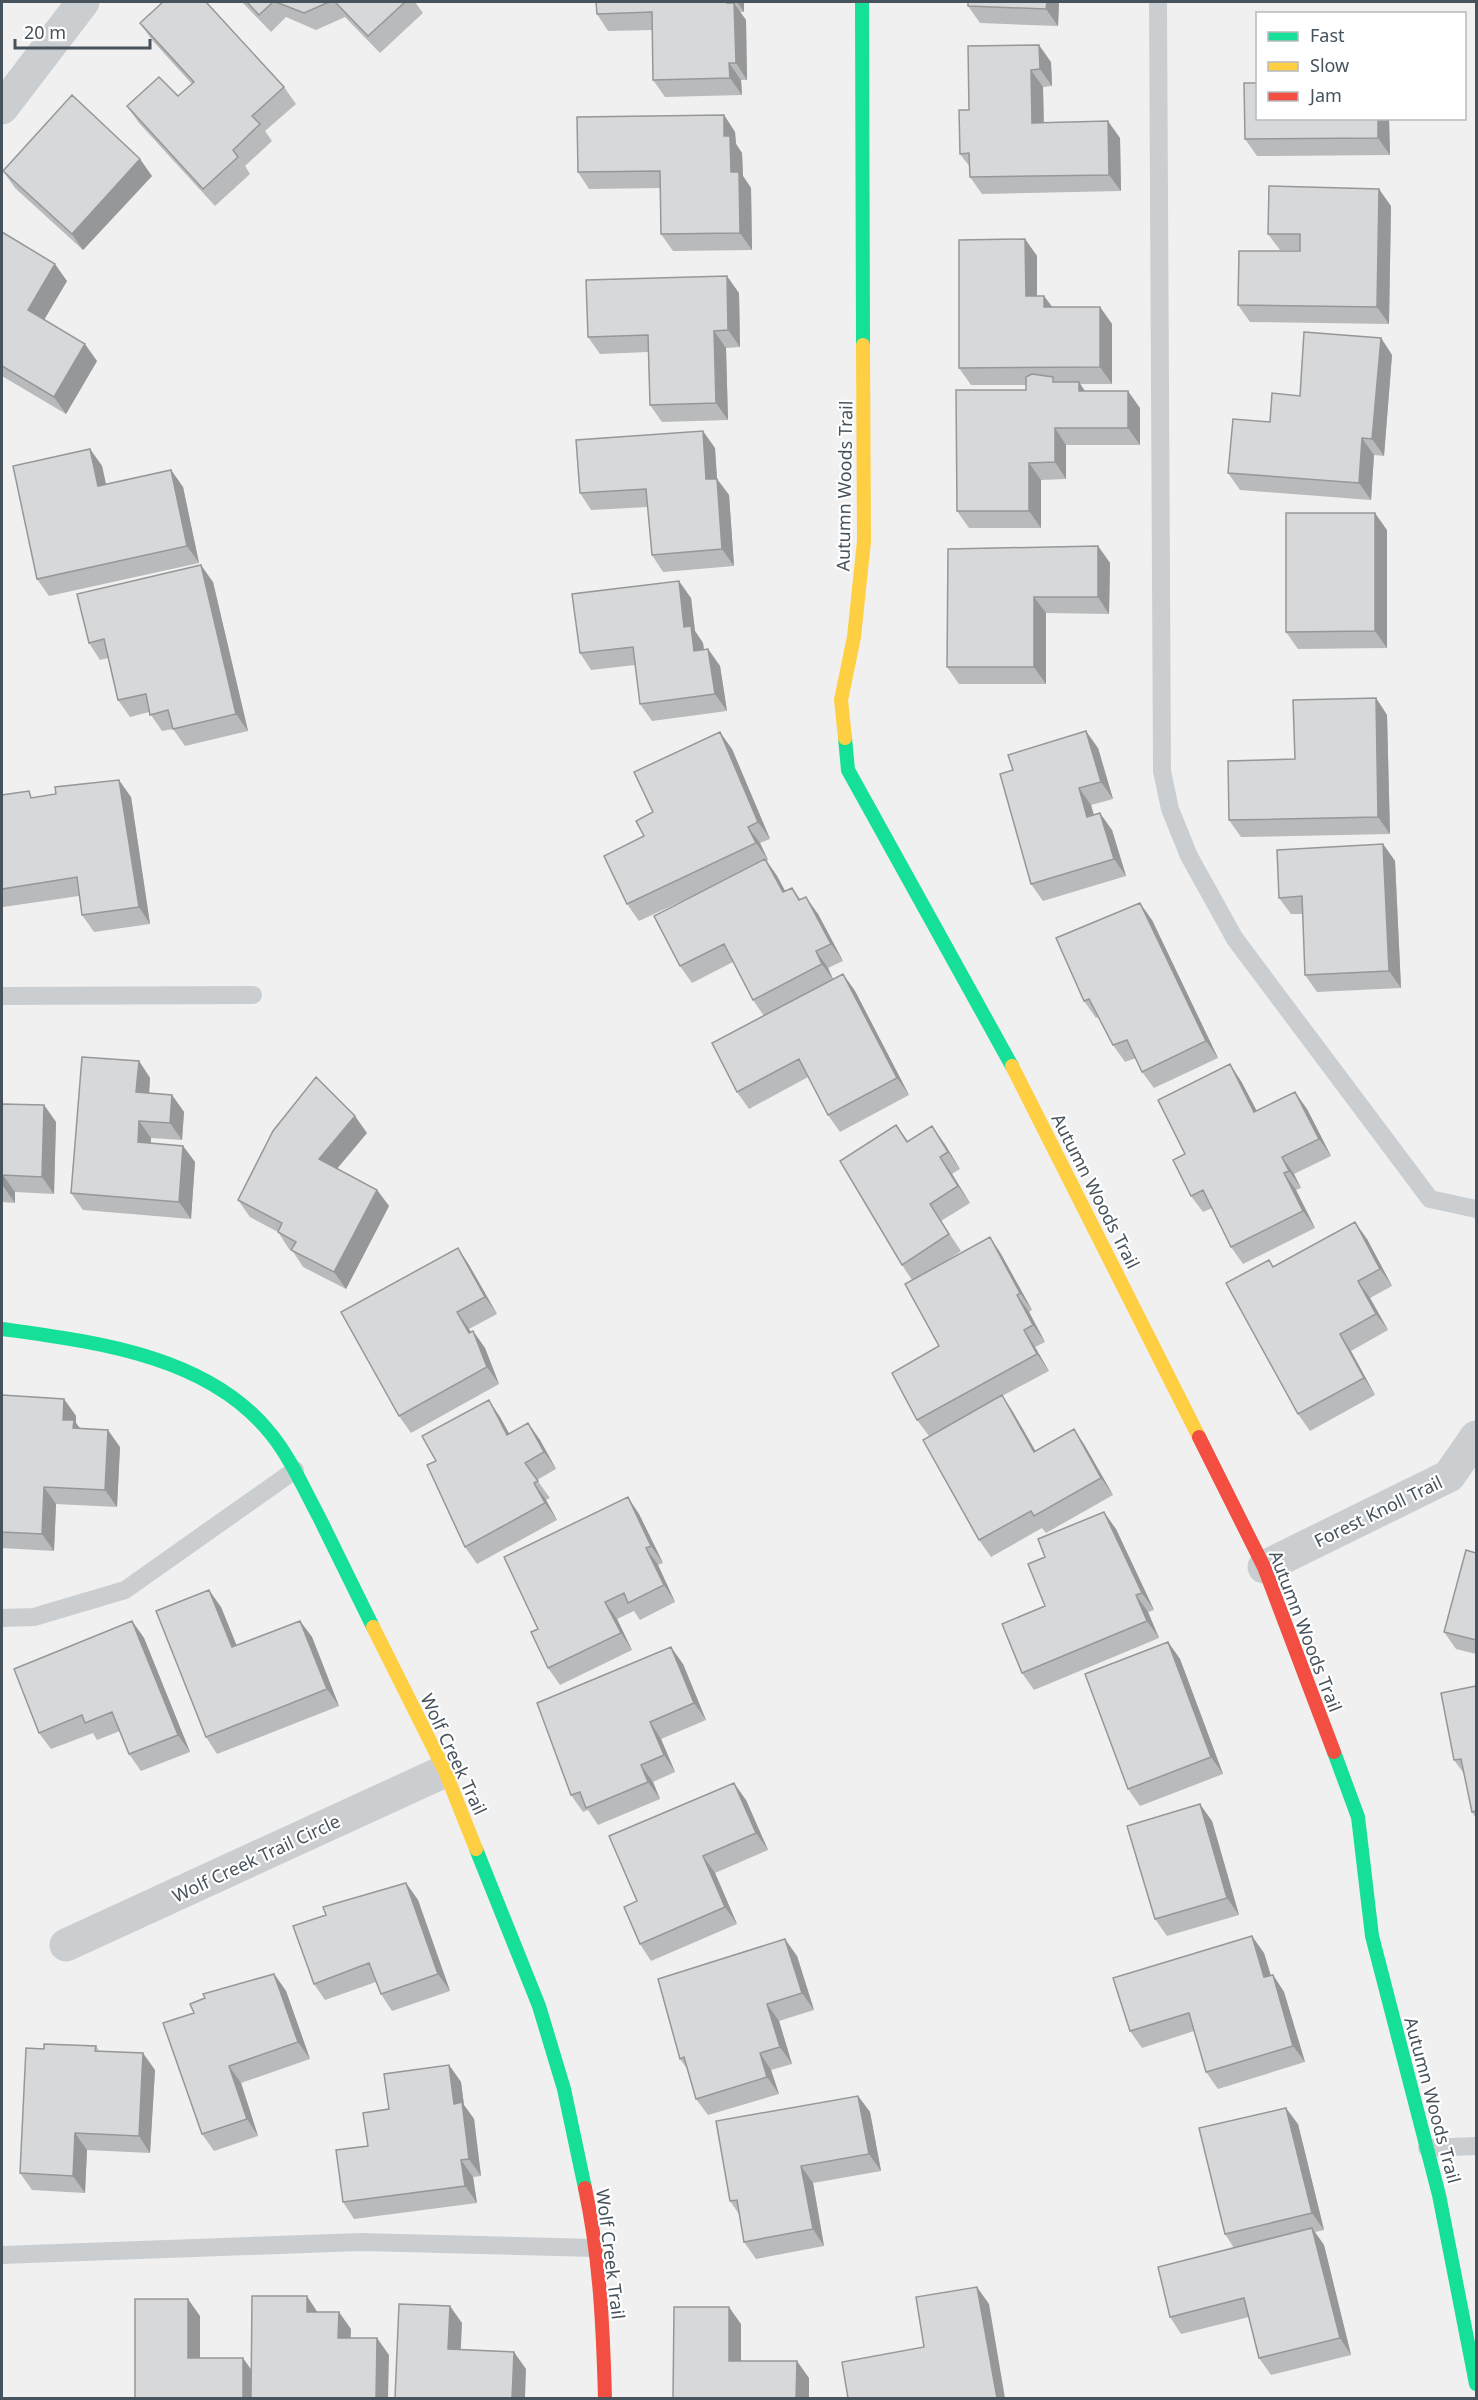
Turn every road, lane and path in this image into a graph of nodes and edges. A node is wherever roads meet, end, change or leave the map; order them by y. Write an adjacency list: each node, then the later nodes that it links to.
1 (83, 2): 4 (street)
2 (862, 2): 11 (street, Autumn Woods Trail)
3 (1158, 2): 7 (lane)
4 (2, 108)
5 (253, 995): 6 (lane)
6 (2, 996)
7 (1476, 1209)
8 (2, 1329): 10 (street, Wolf Creek Trail)
9 (1476, 1437): 11 (street, Forest Knoll Trail)
10 (295, 1470): 12 (lane); 13 (street, Wolf Creek Trail)
11 (1264, 1566): 16 (street, Autumn Woods Trail)
12 (2, 1618)
13 (445, 1771): 14 (street, Wolf Creek Trail Circle); 17 (street, Wolf Creek Trail)
14 (66, 1945)
15 (1476, 2146): 16 (lane)
16 (1427, 2148): 19 (street, Autumn Woods Trail)
17 (595, 2248): 18 (lane); 20 (street, Wolf Creek Trail)
18 (2, 2255)
19 (1476, 2384)
20 (605, 2398)

